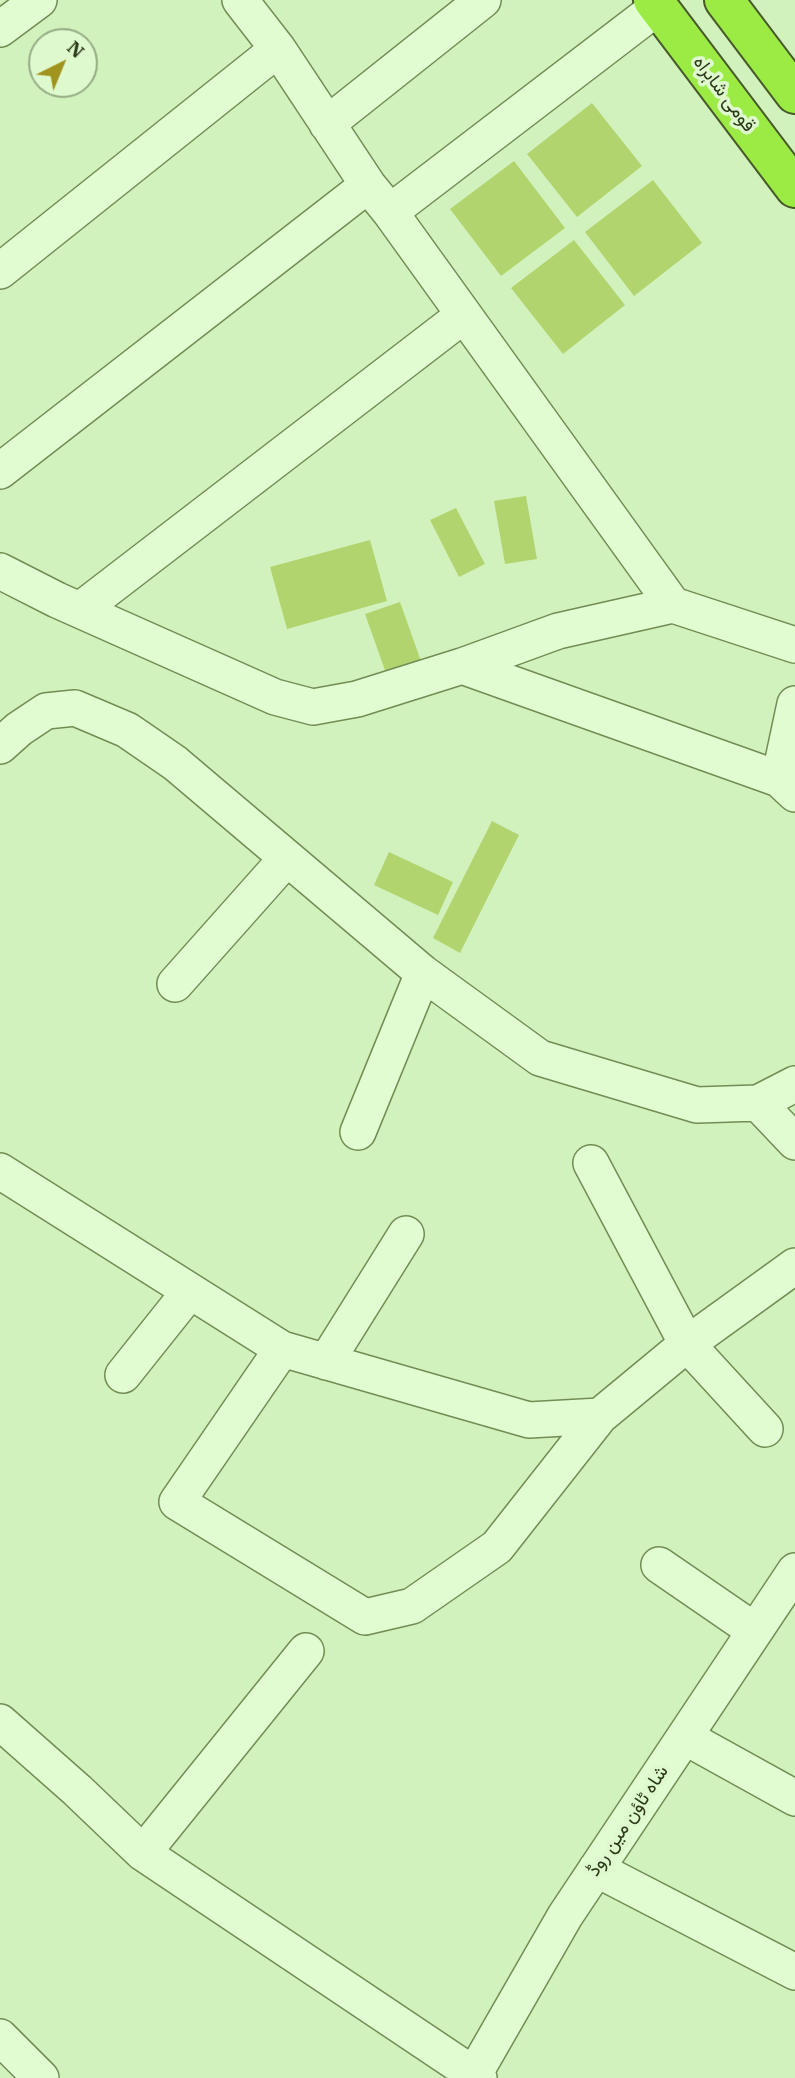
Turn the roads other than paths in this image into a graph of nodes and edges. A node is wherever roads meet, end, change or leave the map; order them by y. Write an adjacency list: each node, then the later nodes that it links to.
1 (39, 0): 6 (street)
2 (240, 0): 7 (street)
3 (483, 0): 9 (street)
4 (724, 0): 8 (highway)
5 (655, 3): 11 (highway, قومی شاہراہ); 12 (street)
6 (0, 29)
7 (278, 49): 9 (street); 13 (street)
8 (795, 94)
9 (327, 124): 10 (street)
10 (368, 185): 12 (street); 15 (street)
11 (795, 188)
12 (390, 212): 14 (street)
13 (0, 271)
14 (464, 315): 17 (street); 18 (street)
15 (0, 471)
16 (0, 571): 18 (street)
17 (673, 605): 19 (street); 20 (street)
18 (80, 610): 20 (street)
19 (795, 645)
20 (462, 666): 23 (street)
21 (795, 704): 23 (street)
22 (0, 746): 24 (street)
23 (787, 787)
24 (287, 858): 25 (street); 26 (street)
25 (423, 973): 28 (street); 29 (street)
26 (175, 984)
27 (795, 1084): 28 (street)
28 (758, 1103): 30 (street)
29 (358, 1132)
30 (795, 1142)
31 (592, 1164): 36 (street)
32 (0, 1171): 35 (street)
33 (406, 1234): 38 (street)
34 (795, 1266): 36 (street)
35 (190, 1291): 37 (street); 39 (street)
36 (687, 1344): 40 (street); 41 (street)
37 (282, 1349): 38 (street); 40 (street)
38 (326, 1362): 40 (street)
39 (123, 1375)
40 (600, 1416)
41 (765, 1429)
42 (659, 1566): 44 (street)
43 (795, 1571): 44 (street, شاہ ٹاؤن مین روڈ)
44 (755, 1631): 47 (street, شاہ ٹاؤن مین روڈ)
45 (306, 1651): 49 (street)
46 (0, 1722): 49 (street)
47 (685, 1737): 48 (street); 50 (street, شاہ ٹاؤن مین روڈ)
48 (795, 1798)
49 (143, 1853): 53 (street)
50 (596, 1869): 51 (street); 53 (street, شاہ ٹاؤن مین روڈ)
51 (795, 1972)
52 (0, 2037): 54 (street)
53 (475, 2077)
54 (41, 2078)

